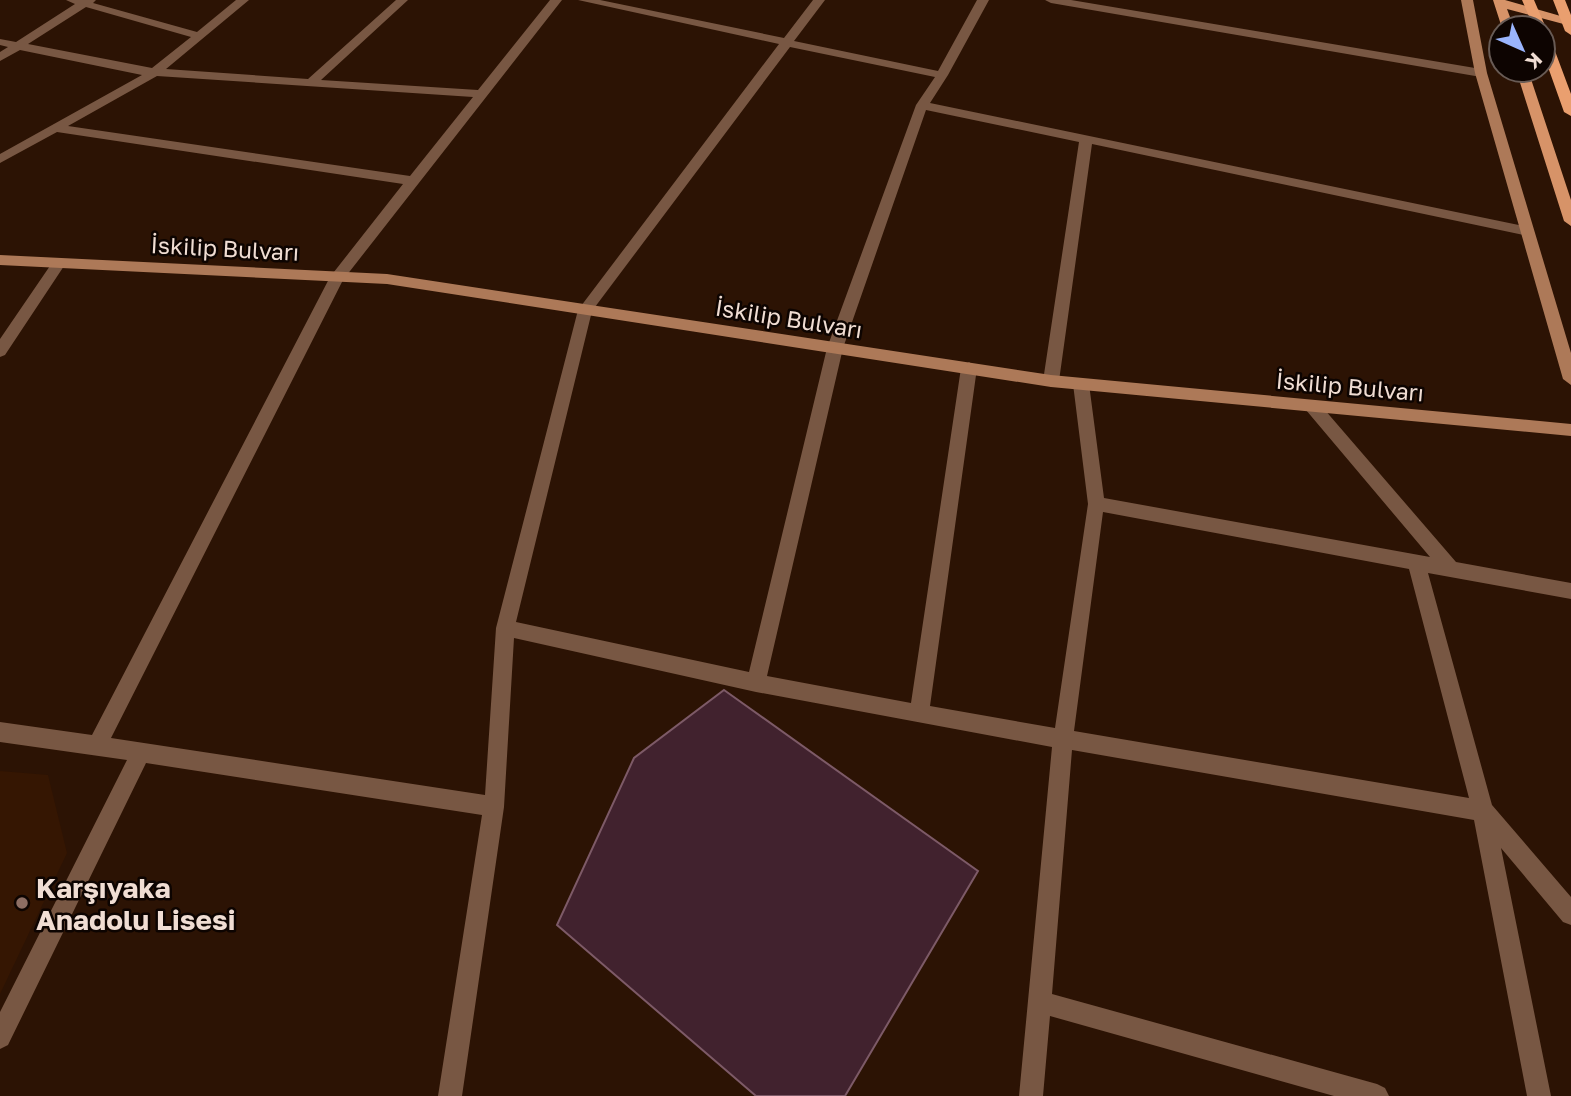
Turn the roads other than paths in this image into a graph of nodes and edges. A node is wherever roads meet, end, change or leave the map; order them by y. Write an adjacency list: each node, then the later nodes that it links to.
1 (243, 0): 16 (street)
2 (402, 0): 25 (street)
3 (556, 0): 27 (street)
4 (584, 0): 12 (street)
5 (817, 0): 18 (street)
6 (983, 0): 24 (street)
7 (1051, 0): 22 (street)
8 (1467, 0): 22 (main road)
9 (1538, 0): 13 (main road)
10 (1559, 0): 15 (highway)
11 (82, 1): 16 (street); 19 (street)
12 (599, 1): 18 (street)
13 (1499, 1): 14 (main road)
14 (1571, 23)
15 (1571, 32)
16 (199, 36): 21 (street)
17 (0, 42): 19 (street)
18 (786, 44): 24 (street); 39 (street)
19 (17, 46): 20 (street); 21 (street)
20 (0, 57)
21 (155, 72): 25 (street); 30 (street)
22 (1481, 73): 35 (main road)
23 (1557, 74): 29 (highway)
24 (942, 75): 28 (street)
25 (310, 83): 27 (street)
26 (1526, 84): 34 (main road)
27 (482, 94): 33 (street)
28 (922, 105): 31 (street); 40 (street)
29 (1571, 112)
30 (55, 128): 32 (street); 33 (street)
31 (1086, 140): 35 (street); 44 (street)
32 (0, 159)
33 (413, 181): 38 (street)
34 (1571, 221)
35 (1528, 231): 43 (main road)
36 (0, 260): 37 (main road, İskilip Bulvarı)
37 (59, 263): 38 (main road, İskilip Bulvarı); 41 (street)
38 (337, 276): 39 (main road, İskilip Bulvarı); 57 (street)
39 (586, 310): 40 (main road, İskilip Bulvarı); 52 (street)
40 (835, 348): 42 (main road, İskilip Bulvarı); 53 (street)
41 (0, 351)
42 (969, 368): 44 (main road, İskilip Bulvarı); 54 (street)
43 (1571, 379)
44 (1051, 381): 45 (main road, İskilip Bulvarı)
45 (1081, 384): 46 (main road, İskilip Bulvarı); 48 (street)
46 (1312, 406): 47 (main road, İskilip Bulvarı); 50 (street)
47 (1571, 430)
48 (1097, 504): 49 (street); 56 (street)
49 (1416, 562): 50 (street); 60 (street)
50 (1451, 569): 51 (street)
51 (1571, 591)
52 (505, 628): 53 (street); 59 (street)
53 (756, 683): 54 (street)
54 (919, 714): 56 (street)
55 (0, 732): 57 (street)
56 (1063, 740): 60 (street); 62 (street)
57 (97, 745): 58 (street)
58 (141, 752): 59 (street); 63 (street)
59 (494, 807): 64 (street)
60 (1483, 811): 61 (street); 67 (street)
61 (1571, 914)
62 (1040, 1002): 65 (street); 66 (street)
63 (0, 1037)
64 (450, 1096)
65 (1031, 1096)
66 (1377, 1096)
67 (1539, 1096)

